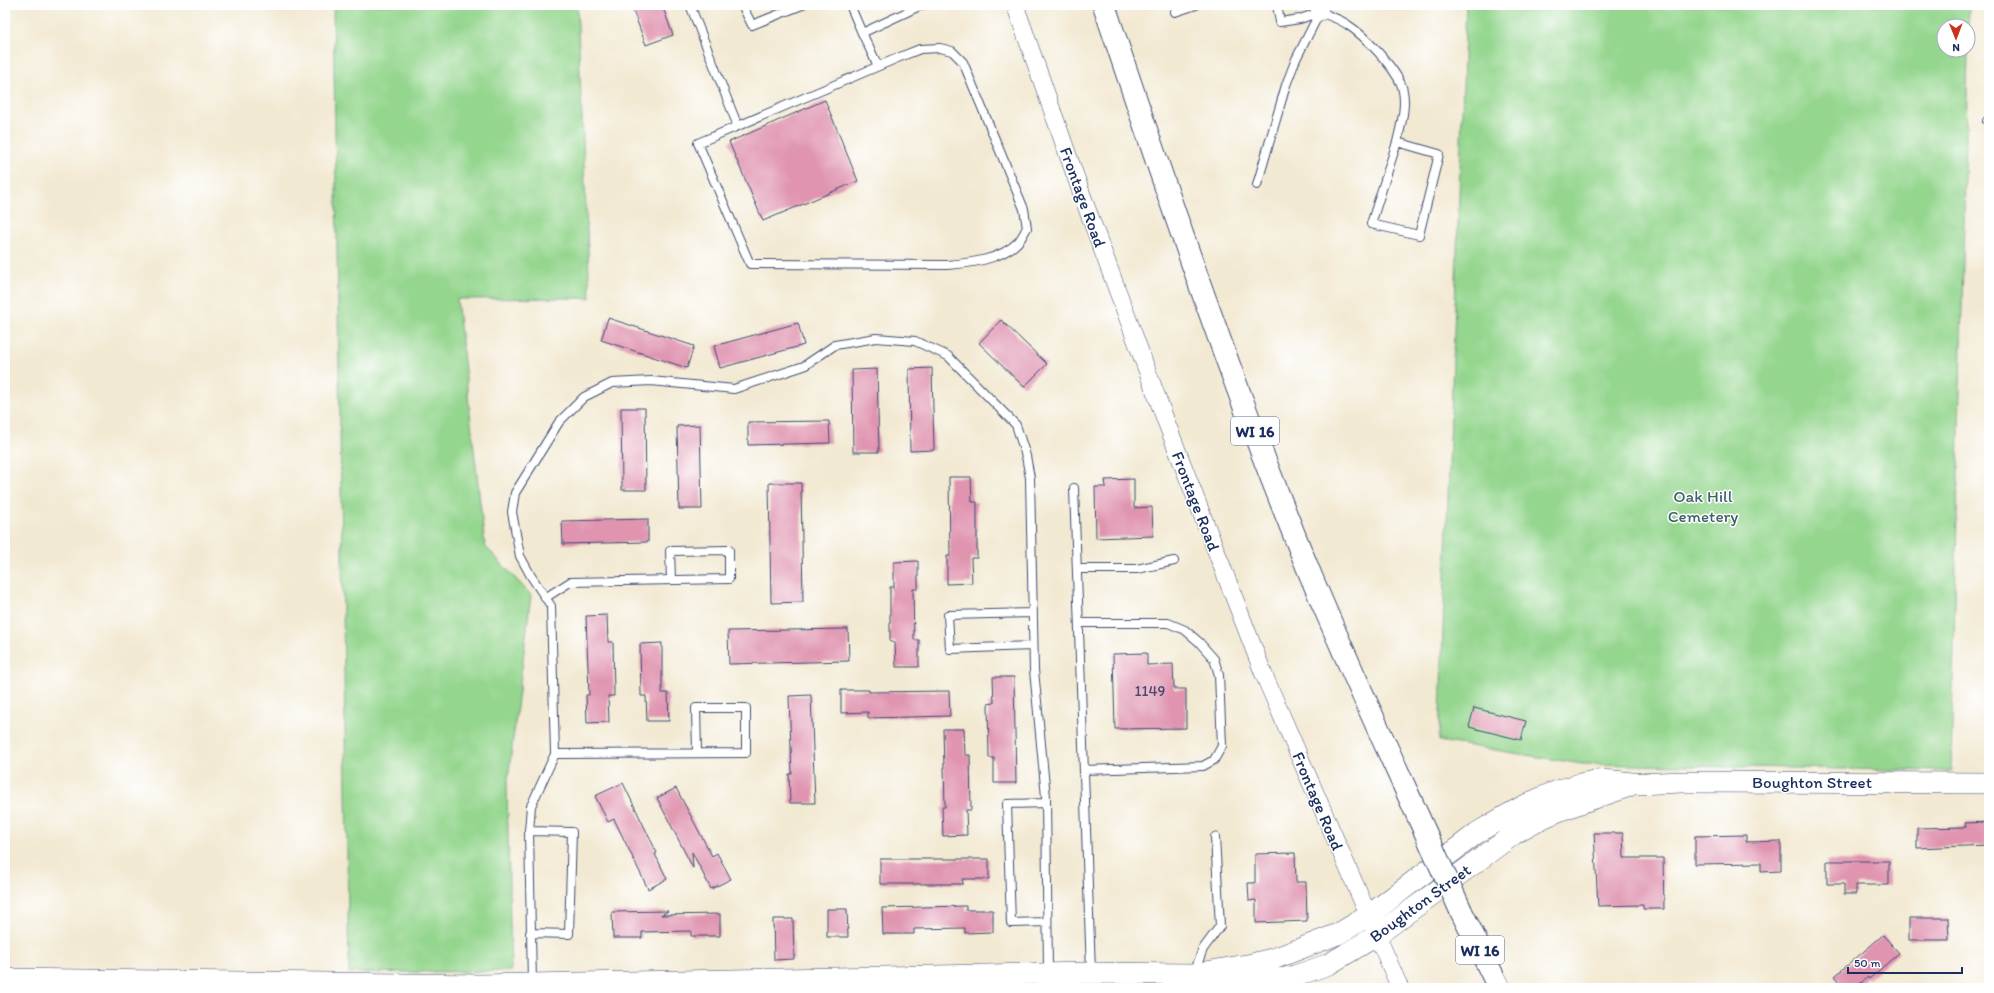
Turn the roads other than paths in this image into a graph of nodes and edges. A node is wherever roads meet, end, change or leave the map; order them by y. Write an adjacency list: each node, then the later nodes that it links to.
1 (690, 5): 14 (lane)
2 (742, 5): 3 (lane)
3 (802, 5)
4 (850, 5): 12 (lane)
5 (922, 5): 12 (lane)
6 (1016, 5): 33 (street, Frontage Road)
7 (1104, 5): 45 (highway, WI 16, bridge)
8 (1196, 5): 11 (lane)
9 (1277, 5): 10 (lane)
10 (1319, 8): 15 (lane); 16 (lane)
11 (1175, 12)
12 (862, 33): 13 (lane)
13 (878, 66): 14 (lane); 14 (lane)
14 (737, 124)
15 (1397, 142): 15 (lane)
16 (1257, 185)
17 (1074, 488): 19 (lane)
18 (1174, 561): 19 (lane)
19 (1077, 569): 23 (lane)
20 (671, 580): 20 (lane); 21 (lane)
21 (546, 598): 22 (lane); 26 (lane)
22 (1033, 613): 24 (lane); 24 (lane)
23 (1079, 623): 27 (lane); 27 (lane)
24 (1033, 646): 30 (lane)
25 (697, 753): 25 (lane); 26 (lane)
26 (555, 754): 31 (lane)
27 (1084, 770): 37 (lane)
28 (1989, 783): 29 (street, Boughton Street)
29 (1635, 784): 33 (street, Boughton Street); 36 (street, Boughton Street)
30 (1046, 802): 34 (lane); 34 (lane)
31 (529, 831): 35 (lane); 35 (lane)
32 (1215, 837): 39 (lane)
33 (1368, 916): 36 (street, Frontage Road); 39 (street, Boughton Street)
34 (1048, 922): 38 (lane)
35 (530, 932): 41 (lane)
36 (1376, 936): 42 (street, Boughton Street); 44 (street, Frontage Road)
37 (1091, 973): 38 (street, Boughton Street); 39 (street, Boughton Street)
38 (1048, 974): 41 (street, Boughton Street)
39 (1194, 974): 42 (street, Boughton Street)
40 (5, 979): 43 (street, Boughton Street)
41 (532, 984): 43 (street, Boughton Street)
42 (1276, 984)
43 (481, 987)
44 (1400, 988)
45 (1499, 988)

